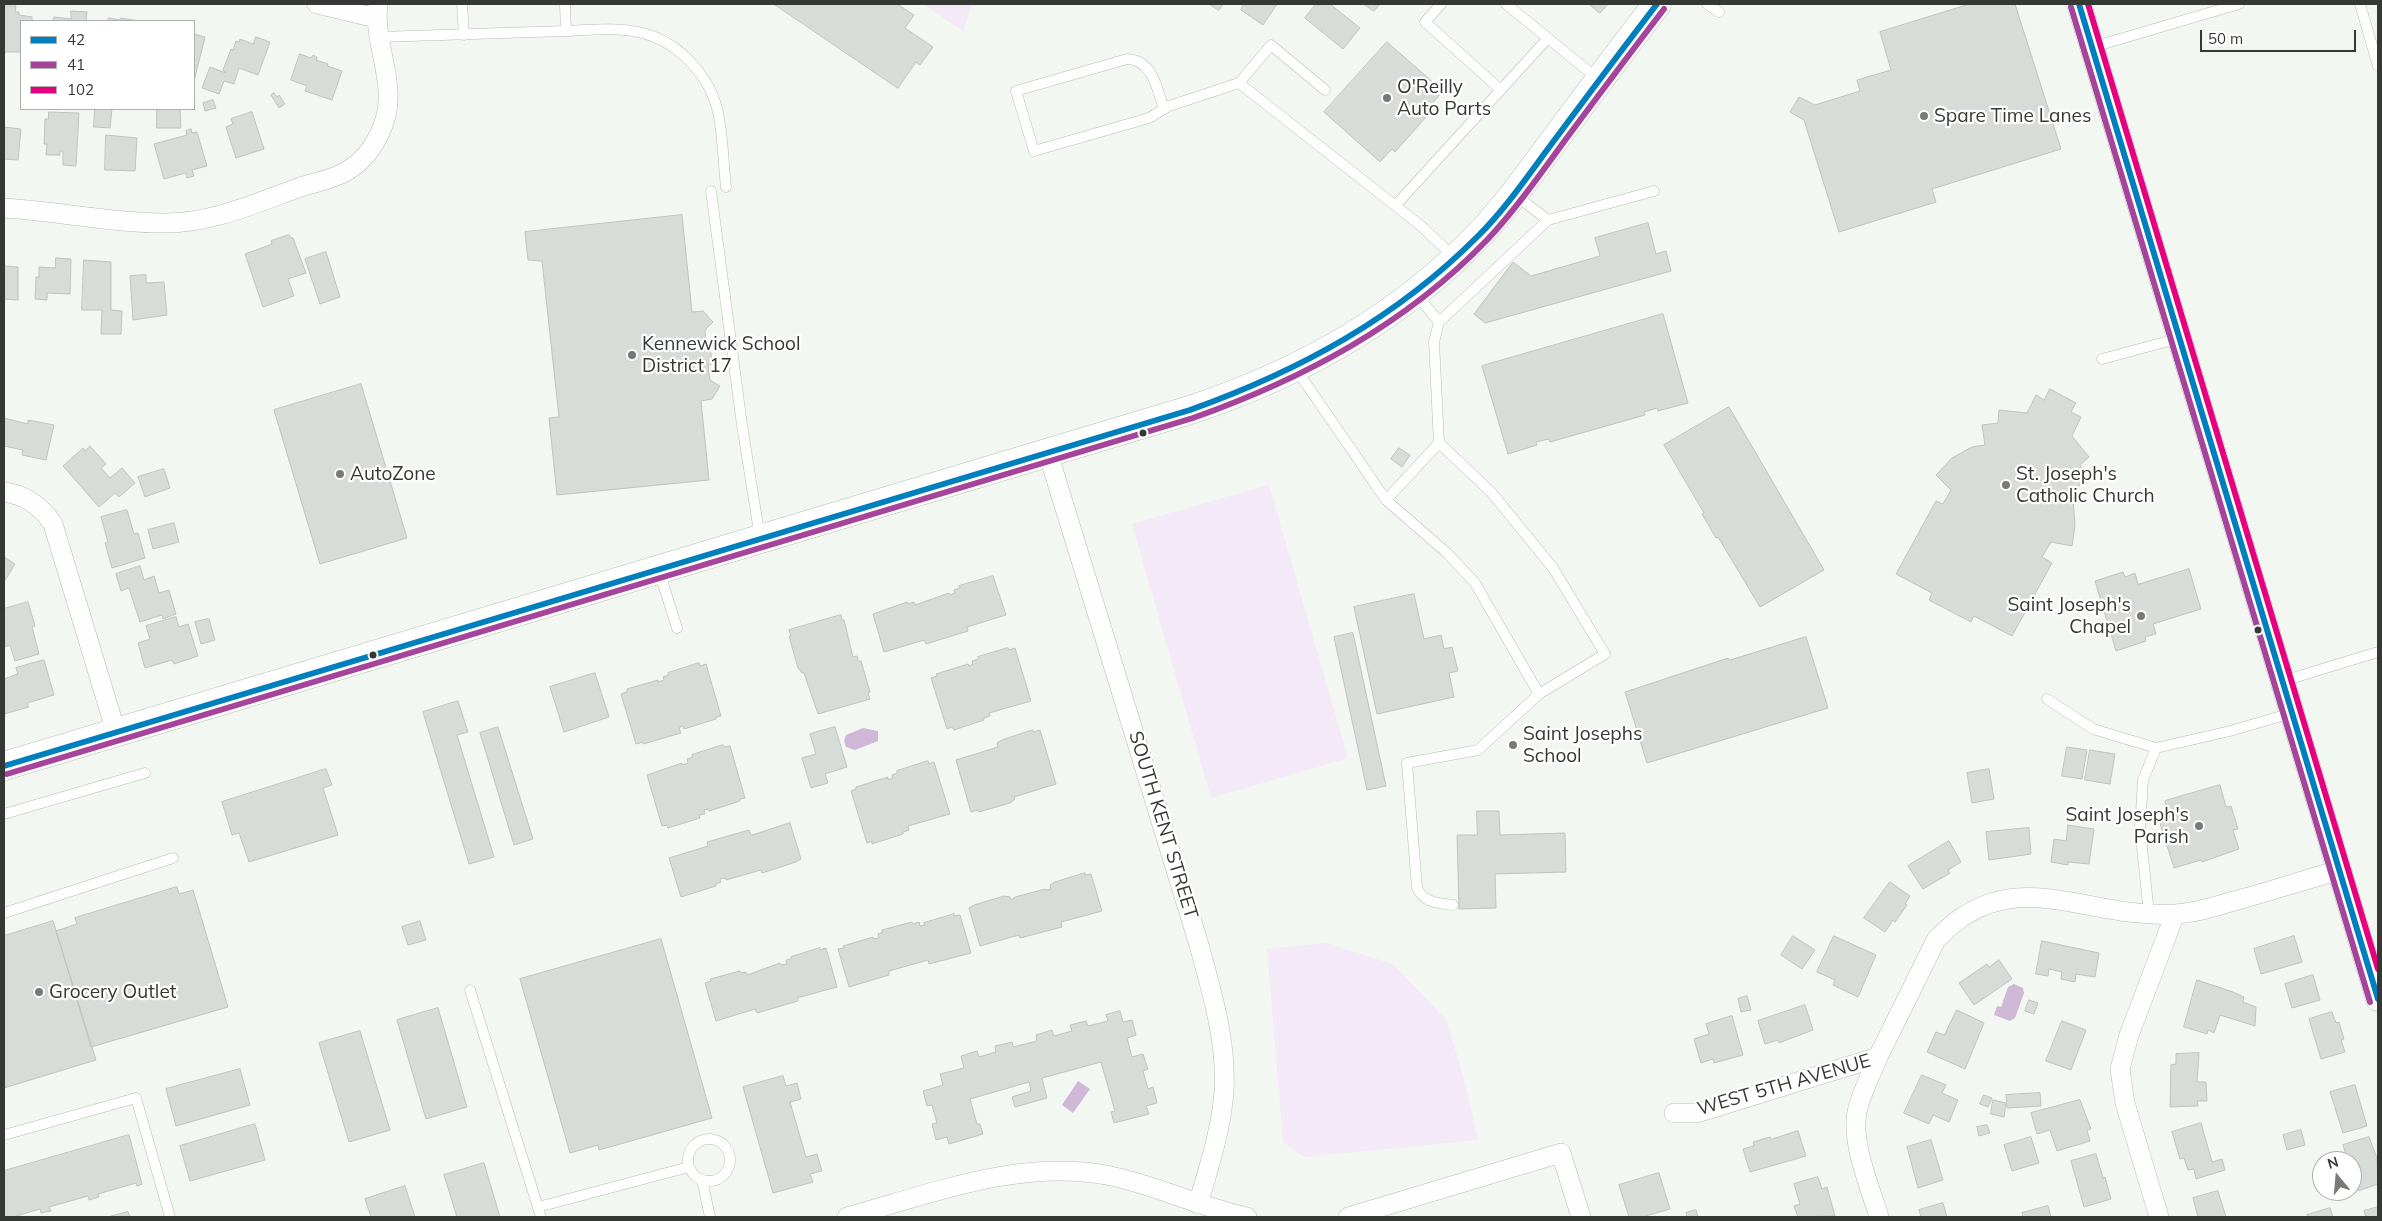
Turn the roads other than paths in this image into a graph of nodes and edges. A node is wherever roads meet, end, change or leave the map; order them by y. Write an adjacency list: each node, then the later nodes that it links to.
1 (317, 4): 11 (street)
2 (462, 4): 14 (lane)
3 (564, 4): 13 (lane)
4 (1441, 4): 22 (lane)
5 (1506, 4): 16 (lane)
6 (1657, 4): 19 (main road)
7 (1707, 4): 12 (lane)
8 (2079, 4): 17 (street)
9 (2239, 4): 17 (lane)
10 (2360, 4): 18 (lane)
11 (377, 11): 15 (street)
12 (1720, 12)
13 (566, 31): 14 (lane); 24 (lane)
14 (464, 35): 15 (lane)
15 (378, 37): 29 (street)
16 (1548, 38): 19 (lane); 22 (lane)
17 (2093, 47): 34 (street)
18 (2378, 66)
19 (1600, 80): 27 (main road)
20 (1239, 83): 21 (lane); 23 (lane); 28 (lane)
21 (1324, 90)
22 (1501, 90): 28 (lane)
23 (1164, 109): 23 (lane)
24 (726, 187)
25 (711, 191): 41 (lane)
26 (1654, 191): 30 (lane)
27 (1514, 194): 30 (lane); 31 (main road)
28 (1395, 206): 31 (lane)
29 (4, 208)
30 (1548, 220): 33 (lane)
31 (1455, 258): 32 (main road)
32 (1416, 293): 33 (lane); 36 (main road)
33 (1439, 322): 37 (lane)
34 (2180, 338): 35 (lane); 45 (street)
35 (2102, 359)
36 (1295, 368): 38 (main road); 40 (lane)
37 (1439, 443): 40 (lane); 46 (lane)
38 (1048, 453): 41 (main road); 67 (street, SOUTH KENT STREET)
39 (4, 492): 49 (street)
40 (1386, 500): 46 (lane)
41 (760, 539): 42 (main road)
42 (659, 570): 43 (lane); 49 (main road)
43 (677, 628)
44 (2378, 652): 45 (lane)
45 (2283, 681): 48 (street)
46 (1539, 694): 56 (lane)
47 (2047, 699): 50 (lane)
48 (2293, 713): 50 (lane); 55 (street)
49 (116, 732): 51 (main road)
50 (2156, 748): 58 (lane)
51 (4, 766)
52 (145, 773): 53 (lane)
53 (4, 814)
54 (173, 858): 57 (lane)
55 (2340, 870): 59 (street, WEST 5TH AVENUE); 61 (street)
56 (1453, 905)
57 (4, 913)
58 (2149, 914): 59 (street, WEST 5TH AVENUE); 62 (street, WEST 5TH AVENUE)
59 (2176, 914): 77 (street)
60 (470, 990): 69 (lane)
61 (2378, 999)
62 (1878, 1058): 63 (street, WEST 5TH AVENUE); 76 (street)
63 (1674, 1113)
64 (4, 1135): 71 (lane)
65 (689, 1167): 66 (lane); 66 (lane); 69 (lane)
66 (702, 1180): 72 (lane)
67 (1198, 1204): 68 (street); 70 (street)
68 (898, 1210): 73 (street)
69 (540, 1212)
70 (1238, 1216)
71 (170, 1217)
72 (710, 1217)
73 (847, 1217)
74 (1348, 1217): 75 (street)
75 (1581, 1217)
76 (1879, 1217)
77 (2159, 1217)

